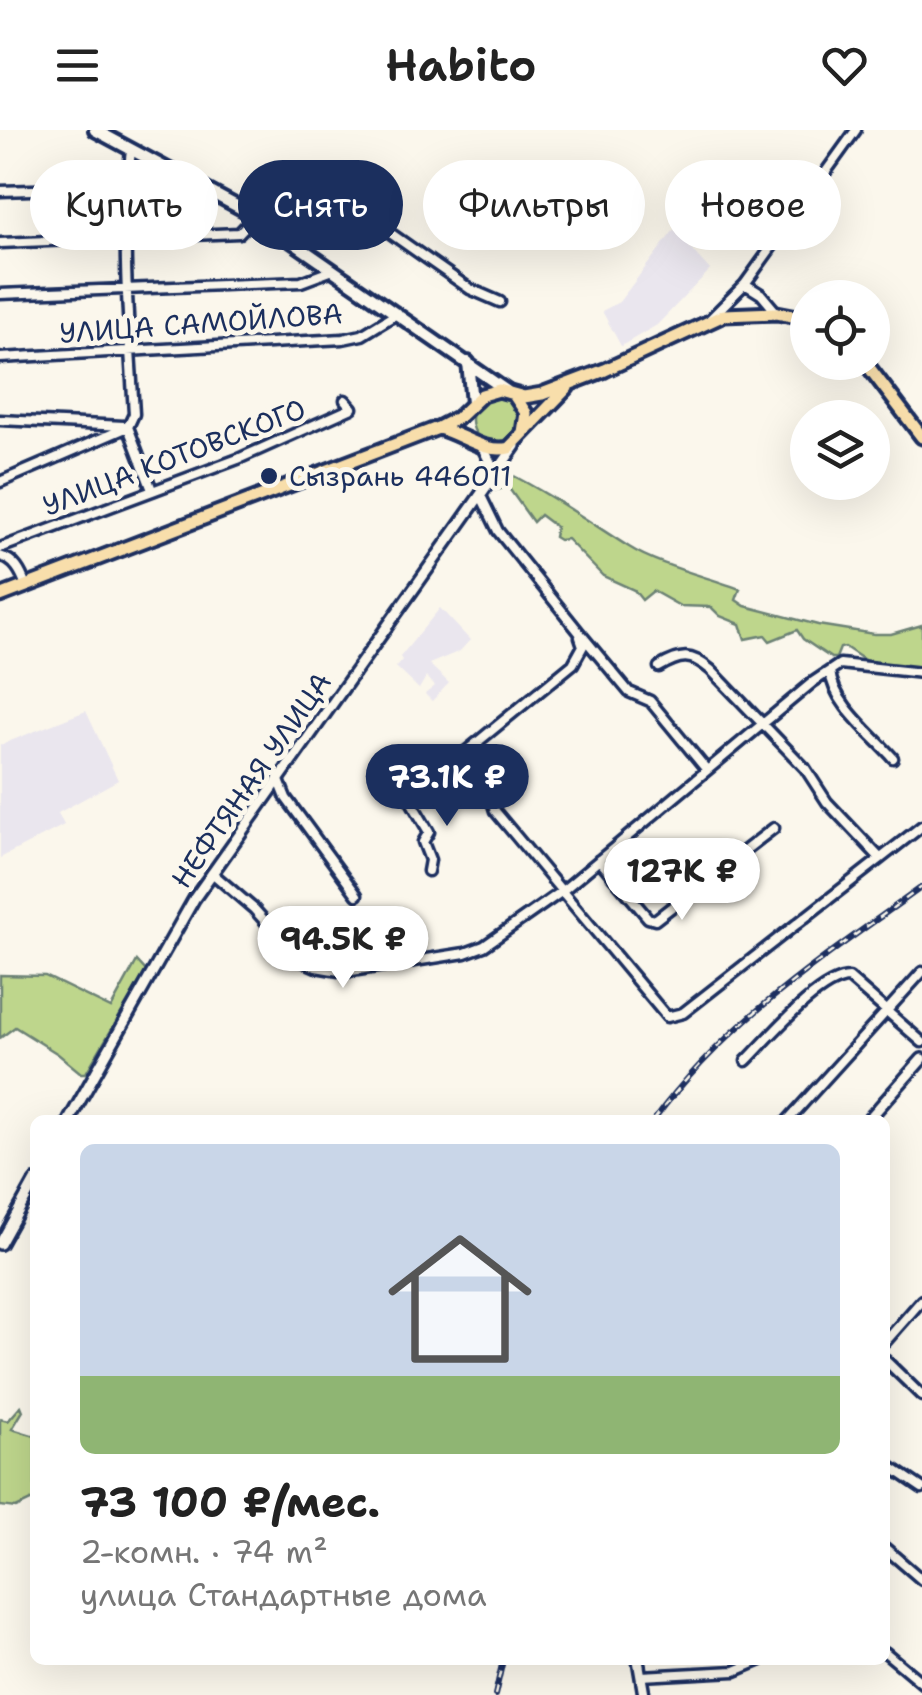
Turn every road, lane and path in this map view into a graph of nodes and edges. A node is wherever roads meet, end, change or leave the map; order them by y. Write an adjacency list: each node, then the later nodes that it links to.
1 (95, 130): 3 (main road)
2 (856, 130): 14 (street)
3 (131, 150): 4 (street); 7 (main road)
4 (130, 160)
5 (30, 190): 6 (street)
6 (0, 191)
7 (238, 207)
8 (30, 241): 10 (street)
9 (403, 242): 17 (street)
10 (0, 243)
11 (127, 250): 15 (street)
12 (306, 250): 13 (main road)
13 (335, 269): 15 (street); 18 (main road)
14 (746, 284): 19 (street); 21 (street)
15 (128, 289): 16 (street); 22 (street)
16 (0, 294)
17 (500, 302)
18 (398, 313): 22 (street, УЛИЦА САМОЙЛОВА); 24 (main road)
19 (777, 313): 20 (main road); 21 (main road)
20 (790, 316)
21 (706, 322): 26 (main road)
22 (129, 351): 23 (street, УЛИЦА САМОЙЛОВА); 31 (street)
23 (0, 358)
24 (468, 361): 27 (main road); 29 (main road)
25 (879, 380): 33 (main road)
26 (570, 385): 27 (main road); 34 (main road)
27 (509, 391): 29 (main road); 34 (main road)
28 (344, 400): 38 (street, УЛИЦА КОТОВСКОГО)
29 (471, 405): 32 (main road); 35 (main road)
30 (0, 420): 31 (street)
31 (128, 427): 37 (street); 38 (street)
32 (438, 428): 35 (main road); 42 (main road)
33 (922, 436)
34 (518, 441): 35 (main road); 36 (street, НЕФТЯНАЯ УЛИЦА)
35 (477, 443): 36 (street)
36 (491, 481): 39 (street, НЕФТЯНАЯ УЛИЦА)
37 (0, 482)
38 (152, 490): 40 (street, УЛИЦА КОТОВСКОГО)
39 (481, 496): 44 (street); 52 (street, НЕФТЯНАЯ УЛИЦА)
40 (0, 548)
41 (0, 556): 42 (street)
42 (26, 586): 43 (main road)
43 (0, 596)
44 (579, 632): 49 (street); 51 (street)
45 (659, 667): 48 (street)
46 (830, 671): 47 (street); 48 (street); 50 (street)
47 (922, 673)
48 (762, 724): 51 (street); 55 (street)
49 (477, 743): 57 (street); 59 (street)
50 (893, 758)
51 (706, 769): 56 (street)
52 (278, 778): 58 (street, НЕФТЯНАЯ УЛИЦА); 60 (street)
53 (922, 826): 55 (street)
54 (774, 828): 56 (street)
55 (879, 858): 59 (street)
56 (599, 860): 59 (street)
57 (428, 870)
58 (212, 873): 59 (street); 66 (street, НЕФТЯНАЯ УЛИЦА)
59 (561, 892)
60 (357, 895)
61 (922, 972): 62 (street)
62 (887, 1011): 63 (street); 65 (street); 67 (street)
63 (922, 1042)
64 (922, 1059): 68 (street)
65 (746, 1061)
66 (72, 1115)
67 (793, 1115)
68 (872, 1115)
69 (30, 1190): 70 (street)
70 (0, 1244)
71 (921, 1301): 72 (street)
72 (890, 1336)
73 (890, 1365): 74 (street)
74 (922, 1396)
75 (890, 1466): 76 (street)
76 (922, 1488)
77 (890, 1552): 78 (street)
78 (922, 1580)
79 (890, 1656): 83 (street)
80 (639, 1665): 82 (street)
81 (749, 1665): 82 (street)
82 (641, 1676): 84 (street)
83 (922, 1683)
84 (644, 1695)

